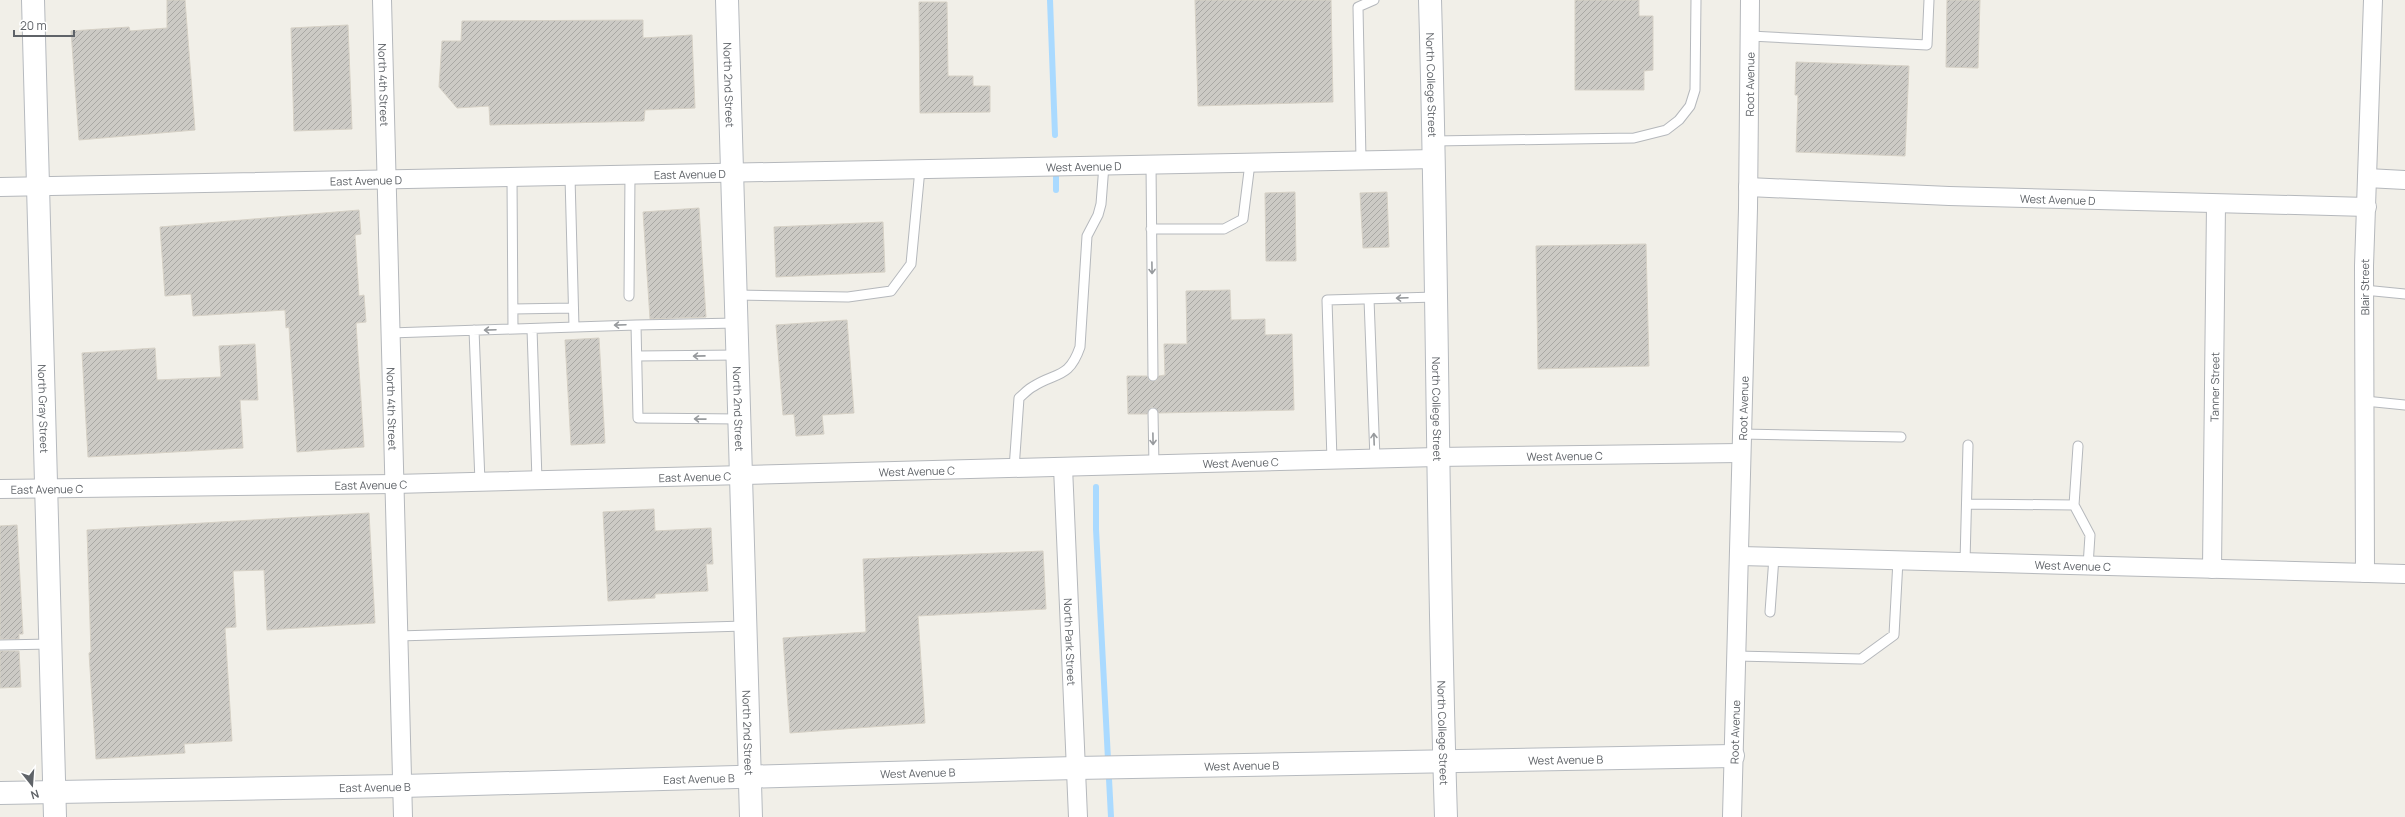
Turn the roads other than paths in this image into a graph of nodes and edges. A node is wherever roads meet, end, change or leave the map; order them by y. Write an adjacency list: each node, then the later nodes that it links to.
1 (33, 0): 24 (street, North Gray Street)
2 (382, 0): 23 (street, North 4th Street)
3 (727, 0): 17 (street, North 2nd Street)
4 (1374, 0): 12 (lane)
5 (1430, 0): 11 (street, North College Street)
6 (1696, 0): 11 (lane)
7 (1750, 0): 10 (street, Root Avenue)
8 (1929, 0): 10 (lane)
9 (2373, 0): 21 (street, Blair Street)
10 (1750, 36): 26 (street, Root Avenue)
11 (1434, 150): 12 (street, West Avenue D); 34 (street, North College Street)
12 (1361, 160): 13 (street, West Avenue D)
13 (1250, 162): 14 (street, West Avenue D); 29 (lane)
14 (1151, 164): 15 (street, West Avenue D); 29 (lane)
15 (1104, 165): 16 (street, West Avenue D); 62 (lane)
16 (920, 169): 17 (street, West Avenue D); 32 (lane)
17 (732, 173): 18 (street, East Avenue D); 32 (street, North 2nd Street)
18 (630, 175): 19 (street, East Avenue D); 33 (lane)
19 (570, 177): 20 (street, East Avenue D); 36 (lane)
20 (512, 178): 23 (street, East Avenue D); 37 (lane)
21 (2367, 178): 22 (street); 28 (street, Blair Street)
22 (2405, 180)
23 (385, 181): 24 (street, East Avenue D); 44 (street, North 4th Street)
24 (39, 186): 25 (street, East Avenue D); 67 (street, North Gray Street)
25 (0, 187)
26 (1748, 187): 27 (street, West Avenue D); 52 (street, Root Avenue)
27 (2216, 204): 28 (street, West Avenue D); 76 (street, Tanner Street)
28 (2367, 207): 30 (street, Blair Street)
29 (1151, 229): 47 (lane, one-way to 47)
30 (2364, 290): 31 (lane); 48 (street, Blair Street)
31 (2405, 294)
32 (736, 295): 38 (street, North 2nd Street)
33 (629, 296)
34 (1436, 297): 35 (lane, one-way to 35); 57 (street, North College Street)
35 (1369, 299): 58 (lane, one-way to 35); 59 (lane)
36 (573, 308): 37 (lane); 40 (lane)
37 (514, 309): 41 (lane)
38 (737, 323): 39 (lane); 45 (street, North 2nd Street)
39 (636, 325): 40 (lane, one-way to 40); 46 (lane)
40 (574, 327): 42 (lane)
41 (513, 329): 42 (lane); 43 (lane, one-way to 43)
42 (532, 329): 64 (lane)
43 (474, 330): 44 (lane); 65 (lane)
44 (390, 333): 66 (street, North 4th Street)
45 (738, 355): 46 (lane, one-way to 46); 51 (street, North 2nd Street)
46 (636, 356): 51 (lane, one-way to 46)
47 (1153, 376)
48 (2365, 401): 49 (lane); 77 (street, Blair Street)
49 (2405, 405)
50 (1153, 413): 60 (lane, one-way to 60)
51 (739, 419): 63 (street, North 2nd Street)
52 (1741, 434): 53 (lane); 56 (street, Root Avenue)
53 (1901, 436)
54 (1968, 445): 69 (lane)
55 (2078, 446): 70 (lane)
56 (1740, 452): 57 (street, West Avenue C); 71 (street, Root Avenue)
57 (1437, 457): 58 (street, West Avenue C); 86 (street, North College Street)
58 (1375, 459): 59 (street, West Avenue C)
59 (1332, 460): 60 (street, West Avenue C)
60 (1154, 465): 61 (street, West Avenue C)
61 (1063, 467): 62 (street, West Avenue C); 87 (street, North Park Street)
62 (1014, 469): 63 (street, West Avenue C)
63 (741, 475): 64 (street, East Avenue C); 80 (street, North 2nd Street)
64 (536, 480): 65 (street, East Avenue C)
65 (480, 482): 66 (street, East Avenue C)
66 (394, 484): 67 (street, East Avenue C); 81 (street, North 4th Street)
67 (48, 488): 68 (street, East Avenue C); 82 (street, North Gray Street)
68 (0, 490)
69 (1967, 504): 70 (lane); 74 (lane)
70 (2074, 505): 75 (lane)
71 (1740, 556): 72 (street, West Avenue C); 84 (street, Root Avenue)
72 (1774, 557): 73 (street, West Avenue C); 79 (lane)
73 (1898, 560): 74 (street, West Avenue C); 84 (lane)
74 (1965, 562): 75 (street, West Avenue C)
75 (2088, 566): 76 (street, West Avenue C)
76 (2212, 569): 77 (street, West Avenue C)
77 (2365, 574): 78 (street, West Avenue C)
78 (2405, 574)
79 (1770, 612)
80 (745, 626): 81 (lane); 88 (street, North 2nd Street)
81 (398, 636): 89 (street, North 4th Street)
82 (51, 644): 83 (lane); 90 (street, North Gray Street)
83 (0, 645)
84 (1736, 656): 85 (street, Root Avenue)
85 (1733, 756): 86 (street, West Avenue B); 97 (street, Root Avenue)
86 (1444, 763): 87 (street, West Avenue B); 96 (street, North College Street)
87 (1083, 768): 88 (street, West Avenue B); 95 (street, North Park Street)
88 (750, 778): 89 (street, East Avenue B); 94 (street, North 2nd Street)
89 (402, 786): 90 (street, East Avenue B); 93 (street, North 4th Street)
90 (54, 792): 91 (street, East Avenue B); 92 (street, North Gray Street)
91 (0, 793)
92 (55, 817)
93 (403, 817)
94 (751, 817)
95 (1078, 817)
96 (1446, 817)
97 (1732, 817)

